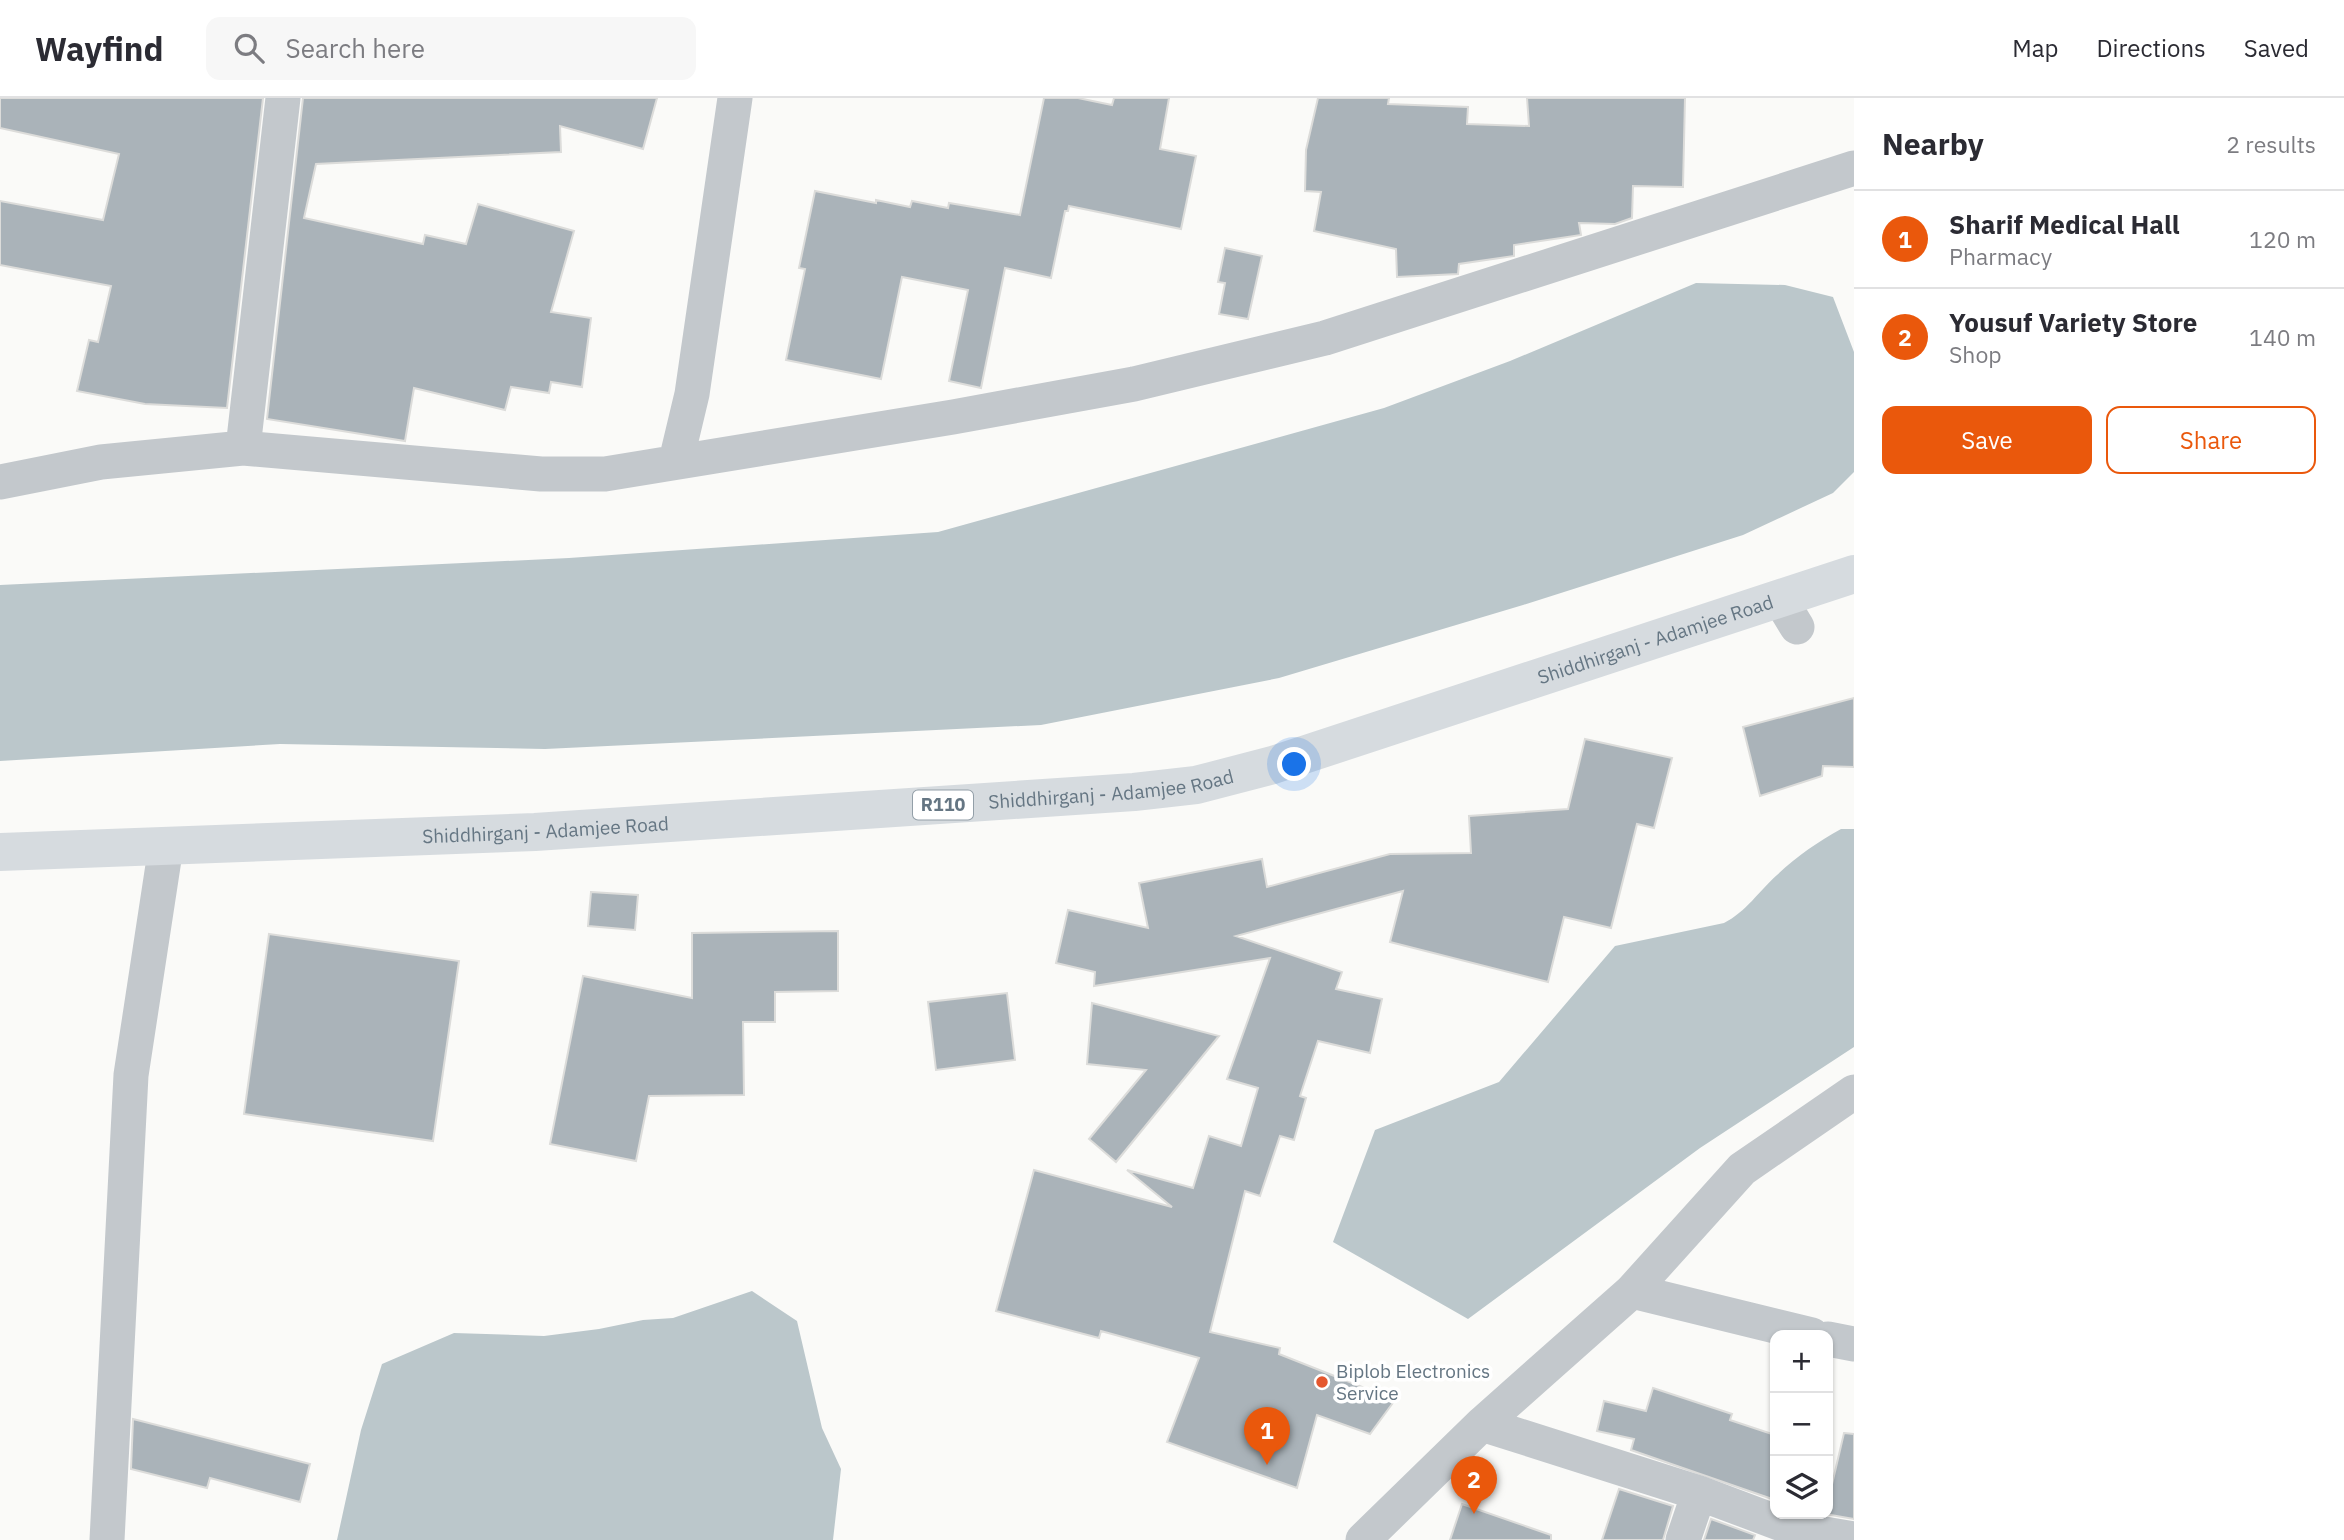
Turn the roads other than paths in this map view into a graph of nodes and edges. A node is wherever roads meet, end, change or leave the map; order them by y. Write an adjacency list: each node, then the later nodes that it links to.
1 (283, 98): 4 (street)
2 (735, 98): 5 (street)
3 (1854, 169): 5 (street)
4 (243, 448): 5 (street); 6 (street)
5 (676, 461)
6 (0, 482)
7 (1854, 574): 8 (main road, Shiddhirganj - Adamjee Road / R110)
8 (166, 846): 9 (main road, Shiddhirganj - Adamjee Road / R110); 18 (street)
9 (0, 852)
10 (1854, 1092): 11 (street)
11 (1632, 1291): 12 (street); 15 (street)
12 (1792, 1330)
13 (1833, 1340): 14 (street)
14 (1854, 1344)
15 (1482, 1424): 16 (street); 19 (street)
16 (1699, 1493): 17 (street); 20 (street)
17 (1854, 1539)
18 (107, 1540)
19 (1363, 1540)
20 (1683, 1540)

